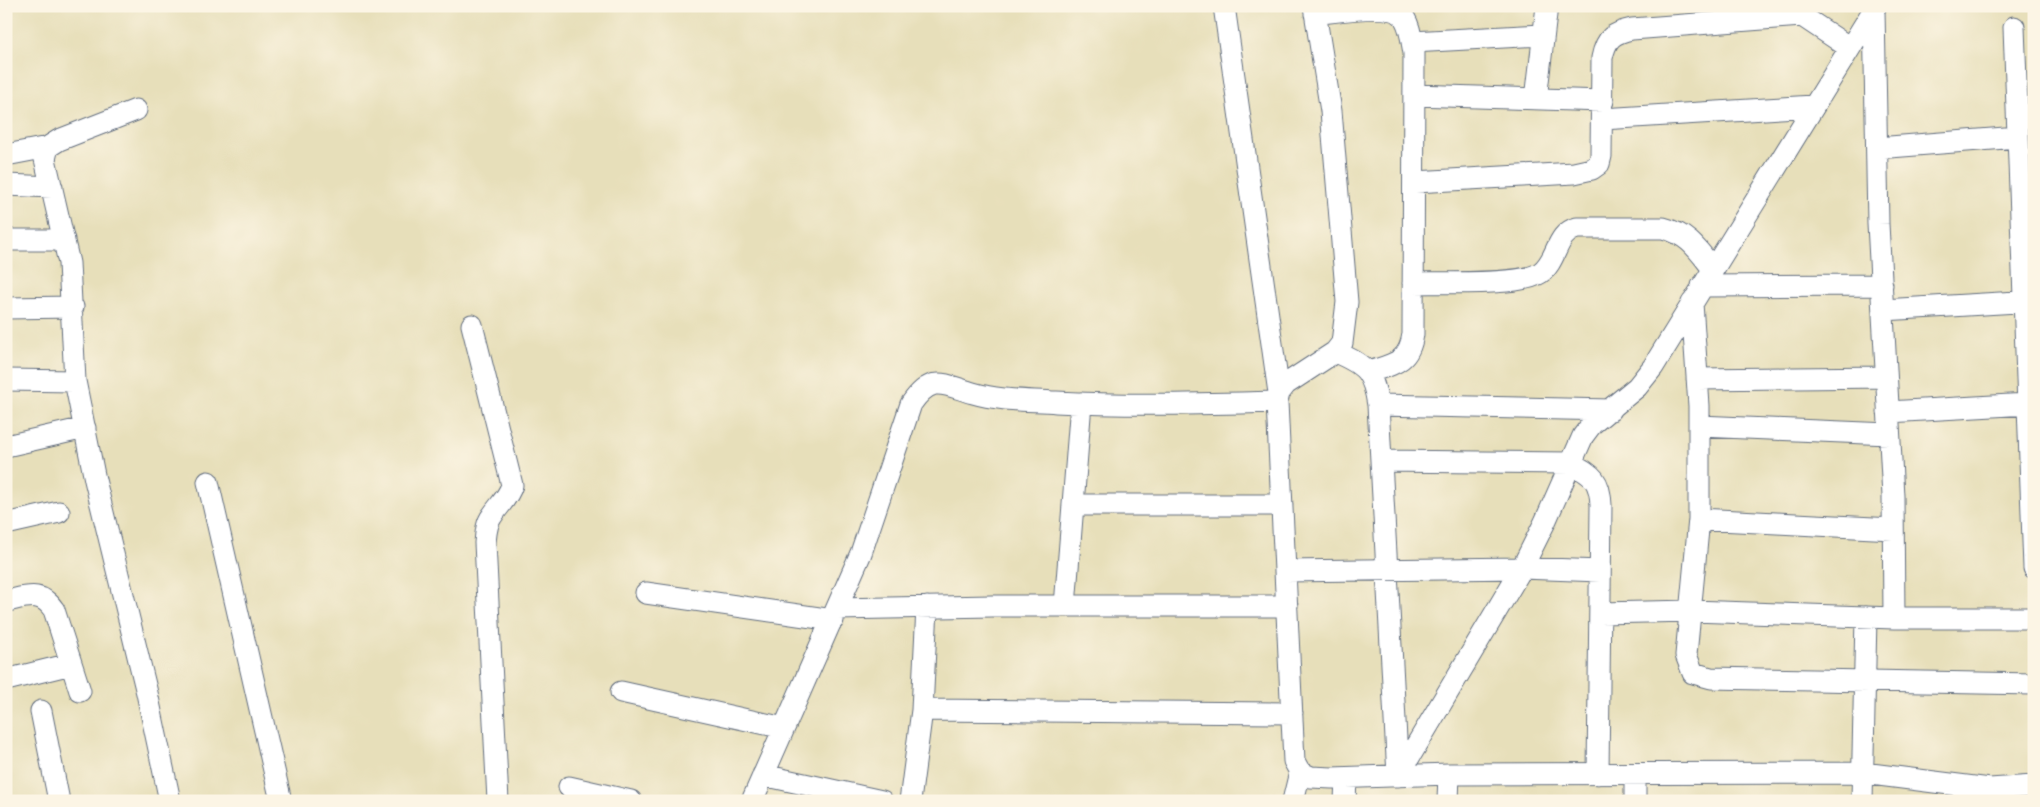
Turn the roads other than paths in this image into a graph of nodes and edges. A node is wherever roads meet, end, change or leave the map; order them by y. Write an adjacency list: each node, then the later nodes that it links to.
1 (1224, 6): 38 (street)
2 (1546, 6): 6 (street)
3 (1875, 8): 8 (street); 17 (street)
4 (1315, 10): 7 (street); 32 (street)
5 (2014, 27): 11 (street)
6 (1543, 35): 7 (street); 10 (street)
7 (1412, 42): 9 (street)
8 (1850, 48): 12 (street); 14 (street)
9 (1415, 95): 10 (street); 19 (street)
10 (1536, 99): 14 (street)
11 (2025, 99): 15 (street)
12 (1814, 106): 14 (street); 26 (street)
13 (136, 110): 16 (street)
14 (1603, 110): 19 (street)
15 (2018, 137): 17 (street); 27 (street)
16 (48, 147): 18 (street); 21 (street)
17 (1876, 148): 25 (street)
18 (6, 155)
19 (1414, 182): 24 (street)
20 (6, 185): 21 (street)
21 (52, 187): 23 (street)
22 (6, 240): 23 (street)
23 (64, 240): 29 (street)
24 (1414, 283): 26 (street); 33 (street)
25 (1882, 285): 26 (street); 30 (street)
26 (1702, 286): 35 (street); 42 (street)
27 (2029, 301): 30 (street); 40 (street)
28 (6, 308): 29 (street)
29 (73, 308): 37 (street)
30 (1883, 310): 34 (street)
31 (472, 325): 97 (street)
32 (1335, 352): 33 (street); 38 (street)
33 (1369, 372): 41 (street)
34 (1886, 377): 35 (street); 43 (street)
35 (1697, 379): 44 (street)
36 (6, 380): 37 (street)
37 (75, 381): 45 (street)
38 (1278, 398): 39 (street); 52 (street)
39 (1082, 403): 51 (street); 69 (street)
40 (2028, 404): 43 (street); 58 (street)
41 (1378, 405): 42 (street); 48 (street)
42 (1610, 410): 49 (street)
43 (1888, 412): 46 (street)
44 (1699, 426): 46 (street); 54 (street)
45 (84, 428): 47 (street); 95 (street)
46 (1889, 434): 56 (street)
47 (6, 446)
48 (1381, 461): 49 (street); 59 (street)
49 (1571, 463): 57 (street); 61 (street)
50 (208, 482): 96 (street)
51 (1073, 505): 52 (street); 64 (street)
52 (1282, 505): 60 (street)
53 (58, 512): 55 (street)
54 (1699, 519): 56 (street); 67 (street)
55 (6, 524)
56 (1893, 529): 71 (street)
57 (1522, 568): 59 (street); 61 (street); 89 (street)
58 (2034, 568)
59 (1387, 569): 60 (street); 89 (street)
60 (1285, 571): 65 (street)
61 (1600, 571): 68 (street)
62 (646, 593): 69 (street)
63 (6, 602): 73 (street)
64 (1065, 606): 65 (street); 66 (street)
65 (1287, 606): 81 (street)
66 (927, 607): 69 (street); 79 (street)
67 (1692, 611): 68 (street); 70 (street); 75 (street)
68 (1600, 613): 86 (street)
69 (835, 615): 82 (street)
70 (1866, 618): 71 (street); 75 (street)
71 (1894, 618): 72 (street)
72 (2034, 618)
73 (71, 664): 74 (street); 77 (street)
74 (6, 680)
75 (1865, 680): 76 (street); 84 (street)
76 (2034, 684)
77 (80, 691)
78 (621, 692): 82 (street)
79 (922, 710): 81 (street); 101 (street)
80 (41, 711): 94 (street)
81 (1292, 713): 83 (street)
82 (784, 728): 88 (street)
83 (1300, 772): 90 (street); 102 (street)
84 (1863, 773): 87 (street); 93 (street); 106 (street)
85 (1449, 774): 86 (street); 89 (street); 104 (street)
86 (1598, 774): 87 (street)
87 (1635, 774): 105 (street)
88 (763, 776): 99 (street); 100 (street)
89 (1398, 776): 90 (street)
90 (1346, 778): 103 (street)
91 (2034, 786): 93 (street)
92 (569, 788): 98 (street)
93 (1991, 795)
94 (59, 801)
95 (170, 801)
96 (281, 801)
97 (498, 801)
98 (631, 801)
99 (752, 801)
100 (882, 801)
101 (910, 801)
102 (1293, 801)
103 (1345, 801)
104 (1448, 801)
105 (1635, 801)
106 (1862, 801)

